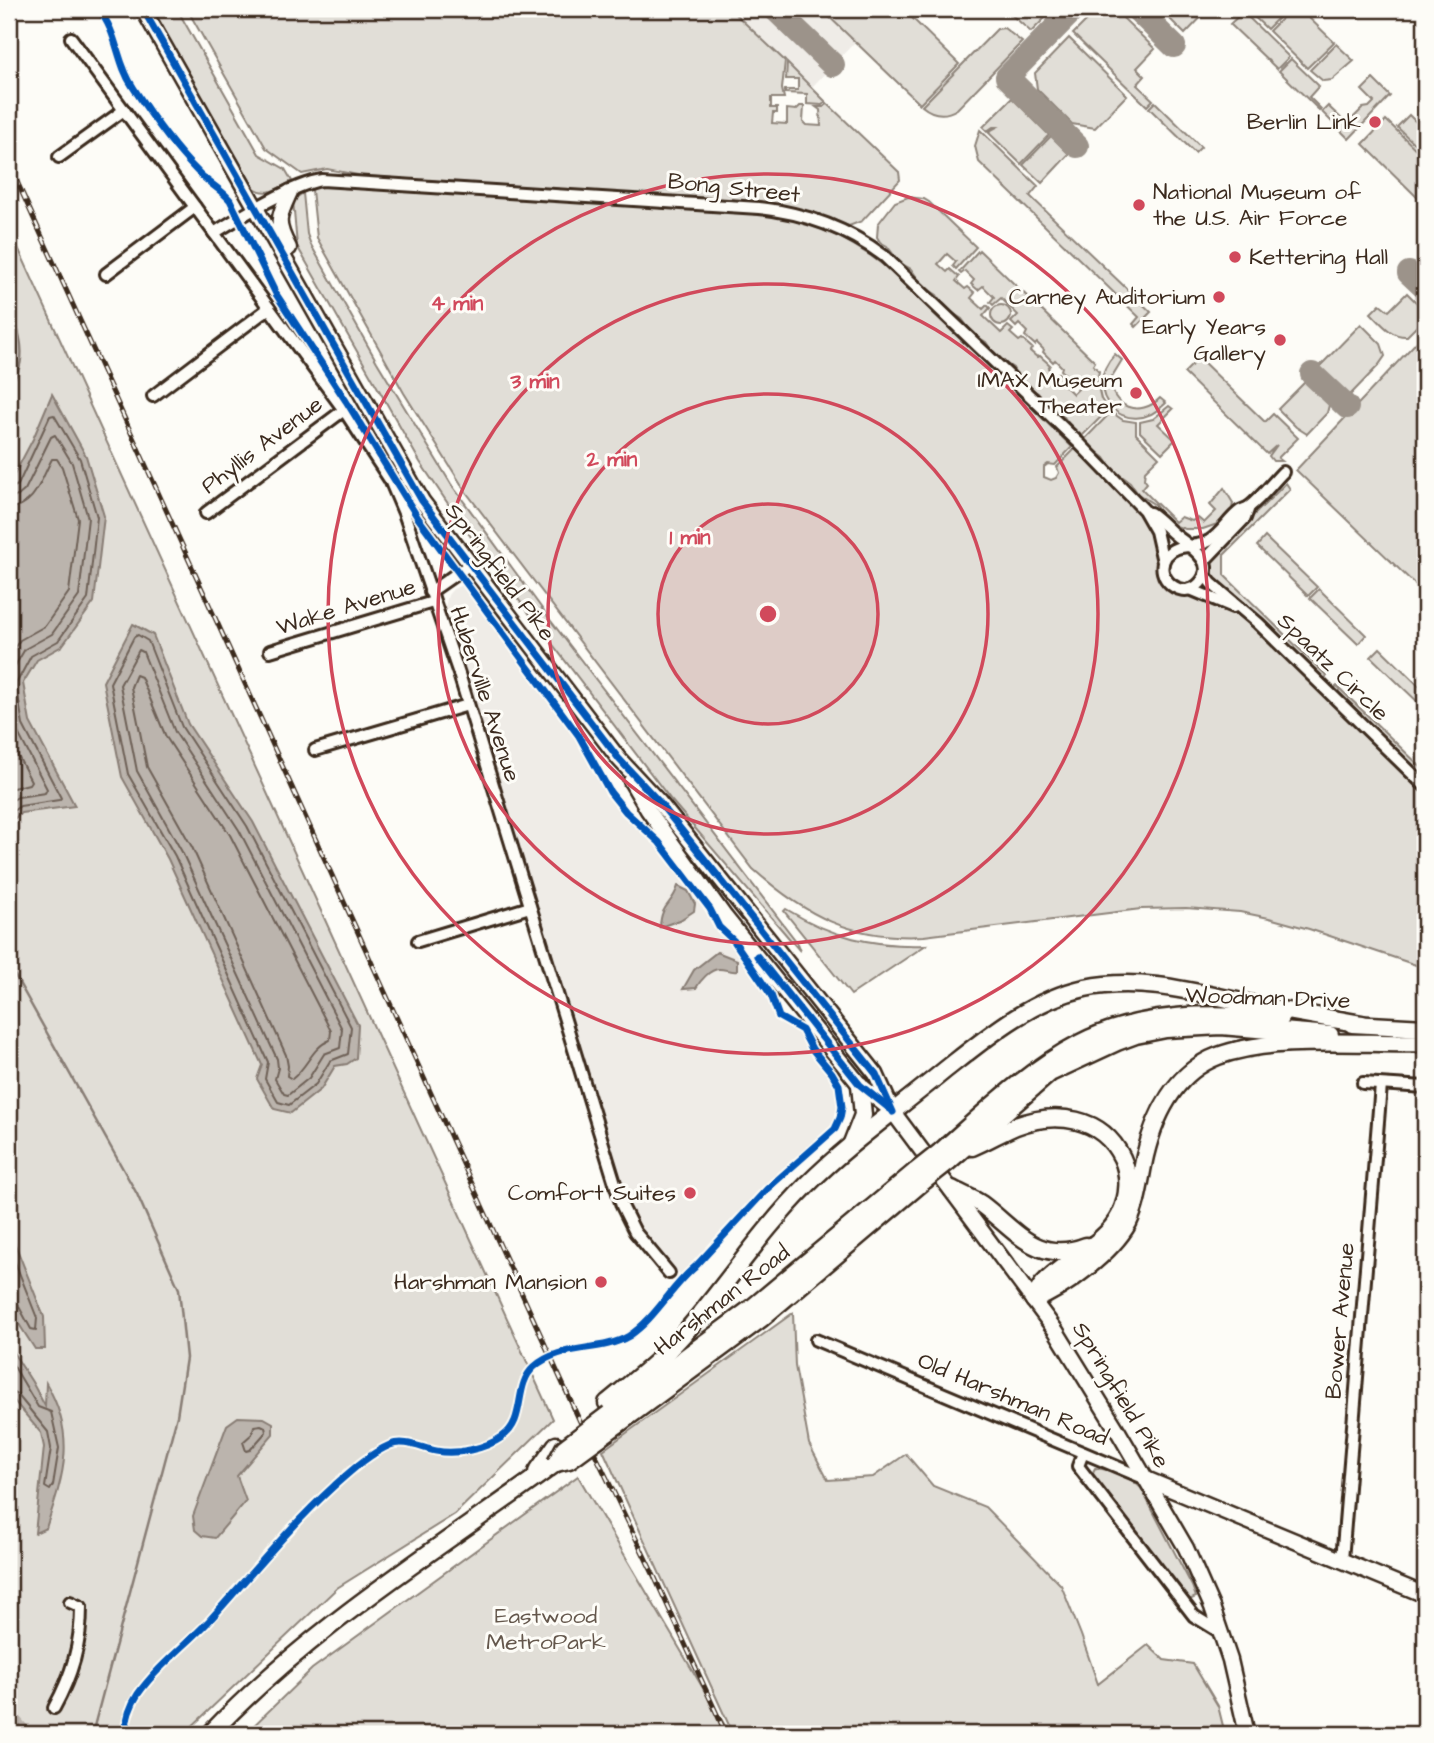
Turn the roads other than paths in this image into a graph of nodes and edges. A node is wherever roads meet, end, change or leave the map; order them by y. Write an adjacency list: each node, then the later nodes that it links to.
1 (143, 9): 7 (main road, Springfield Pike)
2 (71, 38): 3 (street, Huberville Avenue)
3 (124, 110): 4 (street); 6 (street, Huberville Avenue)
4 (59, 158)
5 (290, 192): 7 (street, Bong Street); 10 (main road); 16 (street, Bong Street)
6 (195, 207): 8 (street, Huberville Avenue); 9 (street)
7 (256, 209): 8 (street, Bong Street); 10 (main road, Springfield Pike)
8 (214, 233): 11 (street, Huberville Avenue)
9 (106, 274)
10 (296, 279): 21 (main road, Springfield Pike)
11 (269, 308): 12 (street); 13 (street, Huberville Avenue)
12 (153, 396)
13 (344, 410): 17 (street, Phyllis Avenue); 24 (street, Huberville Avenue)
14 (1283, 472): 15 (street)
15 (1249, 507): 18 (street); 19 (street)
16 (1144, 510): 18 (street); 20 (street)
17 (205, 513)
18 (1191, 548): 19 (street); 20 (street)
19 (1204, 561): 22 (street)
20 (1163, 562): 23 (street)
21 (469, 565): 24 (street, Wake Avenue); 29 (main road, Springfield Pike)
22 (1205, 575): 23 (street); 25 (street, Spaatz Circle)
23 (1190, 589): 25 (street)
24 (432, 597): 26 (street, Wake Avenue); 27 (street, Huberville Avenue)
25 (1239, 608): 30 (street, Spaatz Circle)
26 (270, 651)
27 (468, 705): 28 (street); 31 (street, Huberville Avenue)
28 (315, 750)
29 (618, 759): 37 (main road, Springfield Pike); 40 (main road, Springfield Pike)
30 (1425, 786)
31 (530, 907): 32 (street); 45 (street, Huberville Avenue)
32 (418, 941)
33 (1362, 1024): 34 (main road, Woodman Drive); 40 (main road); 42 (main road, Woodman Drive)
34 (1425, 1028)
35 (1425, 1042): 42 (main road, Woodman Drive); 46 (main road)
36 (1363, 1083): 38 (street)
37 (860, 1085): 40 (main road, Springfield Pike); 41 (main road)
38 (1381, 1085): 39 (street); 52 (street, Bower Avenue)
39 (1425, 1087)
40 (893, 1112): 41 (main road); 43 (main road, Springfield Pike)
41 (851, 1146): 48 (main road)
42 (948, 1156): 44 (main road); 48 (main road, Harshman Road, bridge)
43 (952, 1189): 44 (main road); 46 (main road, Springfield Pike)
44 (1101, 1238): 46 (main road)
45 (669, 1273)
46 (1034, 1300): 50 (main road, Springfield Pike)
47 (816, 1340): 49 (street, Old Harshman Road)
48 (611, 1414): 51 (main road, Harshman Road, bridge); 51 (main road)
49 (1083, 1453): 50 (street, Old Harshman Road); 55 (street)
50 (1146, 1479): 52 (main road, Old Harshman Road); 55 (main road, Springfield Pike)
51 (529, 1483): 57 (main road, Harshman Road)
52 (1342, 1560): 53 (main road, Old Harshman Road)
53 (1425, 1595)
54 (71, 1602): 56 (street)
55 (1220, 1633): 58 (main road, Springfield Pike)
56 (54, 1708)
57 (210, 1734)
58 (1247, 1734)

